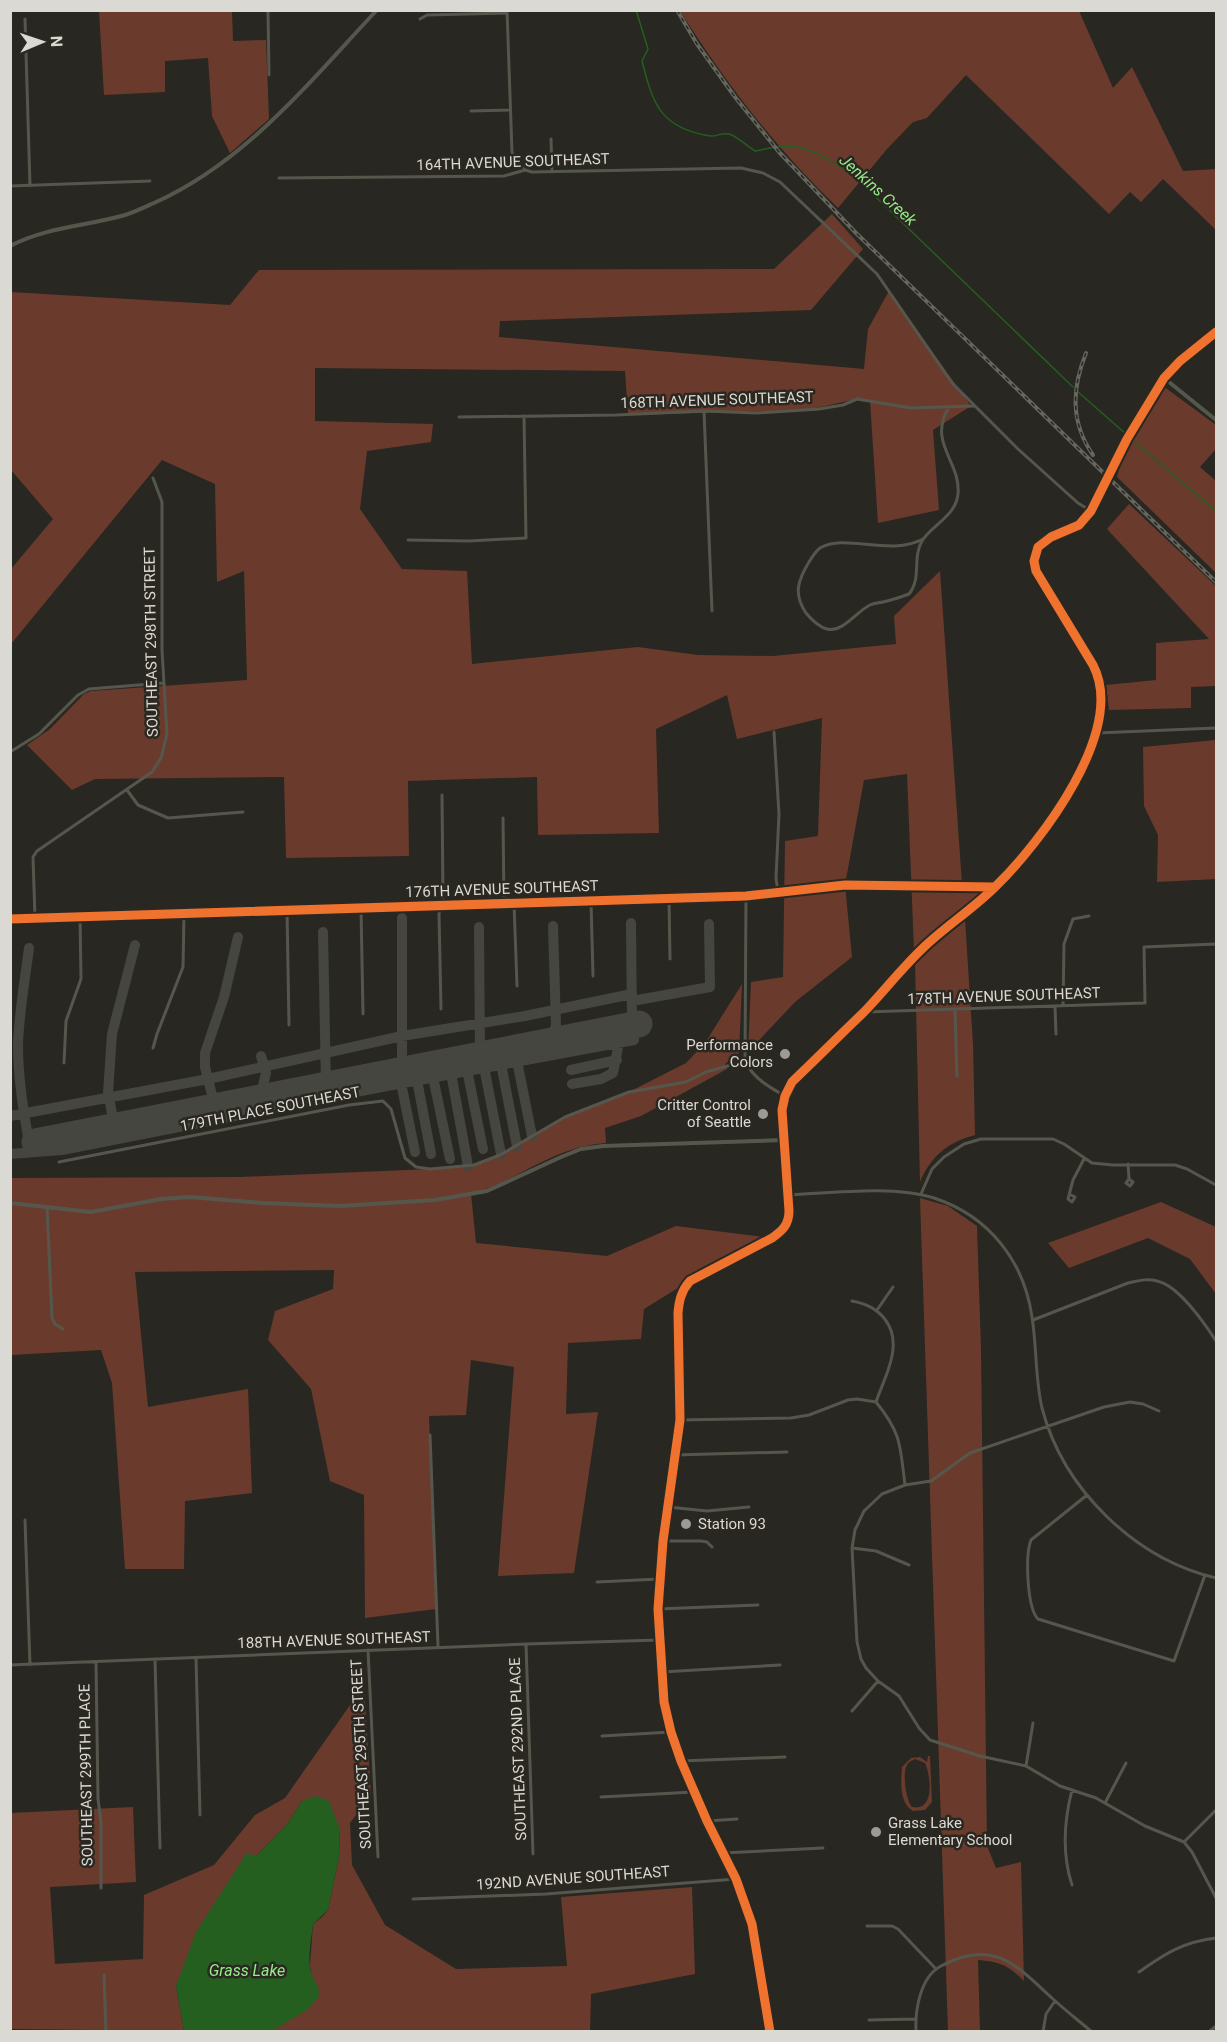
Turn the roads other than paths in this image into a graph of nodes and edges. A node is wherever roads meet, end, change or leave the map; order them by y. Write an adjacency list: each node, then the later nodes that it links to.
1 (268, 10): 6 (street)
2 (377, 10): 16 (street)
3 (507, 12): 5 (street); 7 (street)
4 (25, 19): 15 (street)
5 (420, 19)
6 (269, 75)
7 (510, 110): 8 (street); 10 (street)
8 (471, 111)
9 (551, 139): 11 (street)
10 (525, 170): 11 (street, 164TH AVENUE SOUTHEAST); 12 (street, 164TH AVENUE SOUTHEAST)
11 (552, 171): 19 (street, 164TH AVENUE SOUTHEAST)
12 (279, 178)
13 (150, 181): 15 (street)
14 (10, 186): 15 (street)
15 (30, 186)
16 (10, 246)
17 (1216, 332): 18 (street)
18 (1164, 378): 24 (street); 26 (street)
19 (975, 406): 20 (street, 168TH AVENUE SOUTHEAST); 26 (street)
20 (949, 407): 21 (street, 168TH AVENUE SOUTHEAST); 27 (street)
21 (704, 411): 22 (street, 168TH AVENUE SOUTHEAST); 29 (street)
22 (524, 416): 23 (street, 168TH AVENUE SOUTHEAST); 28 (street)
23 (459, 417)
24 (1216, 420)
25 (153, 478): 30 (street, SOUTHEAST 298TH STREET)
26 (1091, 511): 33 (street)
27 (923, 539): 27 (street)
28 (408, 540)
29 (712, 611)
30 (163, 683): 34 (street); 35 (street, SOUTHEAST 298TH STREET)
31 (1216, 728): 33 (street)
32 (774, 732): 40 (street)
33 (1097, 734): 39 (street)
34 (10, 752)
35 (127, 790): 37 (street); 52 (street, SOUTHEAST 298TH STREET)
36 (442, 795): 46 (street)
37 (243, 812)
38 (503, 818): 45 (street)
39 (995, 887): 40 (street, 176TH AVENUE SOUTHEAST); 62 (street)
40 (778, 891): 41 (street, 176TH AVENUE SOUTHEAST)
41 (746, 896): 42 (street, 176TH AVENUE SOUTHEAST); 67 (street)
42 (669, 898): 43 (street, 176TH AVENUE SOUTHEAST); 55 (street)
43 (591, 901): 44 (street, 176TH AVENUE SOUTHEAST); 56 (street)
44 (514, 903): 45 (street, 176TH AVENUE SOUTHEAST); 57 (street)
45 (504, 904): 46 (street, 176TH AVENUE SOUTHEAST)
46 (441, 906): 47 (street, 176TH AVENUE SOUTHEAST); 60 (street)
47 (361, 908): 48 (street, 176TH AVENUE SOUTHEAST); 63 (street)
48 (287, 910): 49 (street, 176TH AVENUE SOUTHEAST); 64 (street)
49 (184, 914): 51 (street, 176TH AVENUE SOUTHEAST); 66 (street)
50 (1089, 916): 59 (street)
51 (80, 917): 52 (street, 176TH AVENUE SOUTHEAST); 68 (street)
52 (35, 918): 53 (street, 176TH AVENUE SOUTHEAST)
53 (10, 919)
54 (1216, 945): 59 (street, 178TH AVENUE SOUTHEAST)
55 (670, 959)
56 (593, 976)
57 (517, 986)
58 (1055, 1006): 59 (street, 178TH AVENUE SOUTHEAST); 61 (street, 178TH AVENUE SOUTHEAST); 65 (street)
59 (1063, 1006)
60 (441, 1009)
61 (955, 1010): 62 (street, 178TH AVENUE SOUTHEAST); 69 (street)
62 (864, 1012): 70 (street)
63 (363, 1014)
64 (289, 1025)
65 (1056, 1034)
66 (153, 1048)
67 (745, 1061): 70 (street); 73 (street, 179TH PLACE SOUTHEAST)
68 (64, 1063)
69 (957, 1076)
70 (785, 1096): 71 (street)
71 (783, 1140): 78 (street); 81 (street)
72 (1084, 1159): 74 (street); 77 (street); 79 (street)
73 (59, 1162)
74 (1128, 1164): 75 (street); 76 (street)
75 (1129, 1179)
76 (1216, 1183)
77 (921, 1194): 78 (street); 85 (street)
78 (789, 1195): 90 (street)
79 (1071, 1195)
80 (10, 1203): 81 (street)
81 (47, 1207): 86 (street)
82 (893, 1287): 84 (street)
83 (852, 1301): 84 (street)
84 (877, 1310): 88 (street)
85 (1033, 1320): 87 (street); 91 (street)
86 (63, 1329)
87 (1216, 1341)
88 (876, 1402): 90 (street); 95 (street)
89 (1159, 1411): 91 (street)
90 (680, 1420): 94 (street)
91 (1048, 1427): 95 (street); 96 (street)
92 (430, 1436): 112 (street)
93 (788, 1452): 94 (street)
94 (675, 1455): 97 (street)
95 (905, 1485): 102 (street)
96 (1087, 1495): 104 (street); 104 (street)
97 (668, 1507): 98 (street); 100 (street)
98 (749, 1508)
99 (25, 1520): 118 (street)
100 (663, 1541): 101 (street); 106 (street)
101 (712, 1547)
102 (852, 1548): 103 (street); 121 (street)
103 (909, 1565)
104 (1205, 1575): 105 (street)
105 (1216, 1578)
106 (659, 1579): 107 (street); 109 (street)
107 (597, 1582)
108 (758, 1605): 109 (street)
109 (658, 1610): 110 (street)
110 (659, 1640): 111 (street, 188TH AVENUE SOUTHEAST); 120 (street)
111 (526, 1644): 112 (street, 188TH AVENUE SOUTHEAST); 142 (street, SOUTHEAST 292ND PLACE)
112 (438, 1647): 113 (street, 188TH AVENUE SOUTHEAST)
113 (368, 1650): 114 (street, 188TH AVENUE SOUTHEAST); 143 (street, SOUTHEAST 295TH STREET)
114 (196, 1658): 115 (street, 188TH AVENUE SOUTHEAST); 135 (street)
115 (154, 1659): 116 (street, 188TH AVENUE SOUTHEAST); 139 (street)
116 (96, 1662): 118 (street, 188TH AVENUE SOUTHEAST); 146 (street, SOUTHEAST 299TH PLACE)
117 (10, 1665): 118 (street, 188TH AVENUE SOUTHEAST)
118 (30, 1665)
119 (780, 1665): 120 (street)
120 (662, 1672): 124 (street)
121 (878, 1682): 122 (street); 129 (street)
122 (852, 1711)
123 (1033, 1723): 129 (street)
124 (671, 1732): 125 (street); 127 (street)
125 (603, 1736)
126 (784, 1757): 127 (street)
127 (681, 1761): 131 (street)
128 (1126, 1763): 133 (street)
129 (1026, 1766): 130 (street)
130 (1072, 1791): 133 (street); 145 (street)
131 (694, 1792): 132 (street); 137 (street)
132 (601, 1797)
133 (1105, 1803): 138 (street)
134 (1216, 1810): 138 (street)
135 (200, 1815)
136 (737, 1819): 137 (street)
137 (707, 1821): 141 (street)
138 (1184, 1842): 147 (street)
139 (160, 1848)
140 (824, 1848): 141 (street)
141 (723, 1853): 144 (street)
142 (533, 1854)
143 (378, 1857)
144 (736, 1880): 148 (street, 192ND AVENUE SOUTHEAST); 159 (street)
145 (1072, 1885)
146 (101, 1888)
147 (1216, 1898)
148 (413, 1899)
149 (867, 1926): 151 (street)
150 (1216, 1938): 152 (street)
151 (936, 1968): 154 (street); 155 (street)
152 (1139, 1972)
153 (104, 1975): 158 (street)
154 (1055, 2001): 161 (street); 162 (street)
155 (916, 2019): 156 (street); 160 (street)
156 (869, 2020)
157 (1216, 2026): 163 (street)
158 (106, 2031)
159 (771, 2031)
160 (916, 2031)
161 (1043, 2031)
162 (1092, 2031)
163 (1209, 2031)

